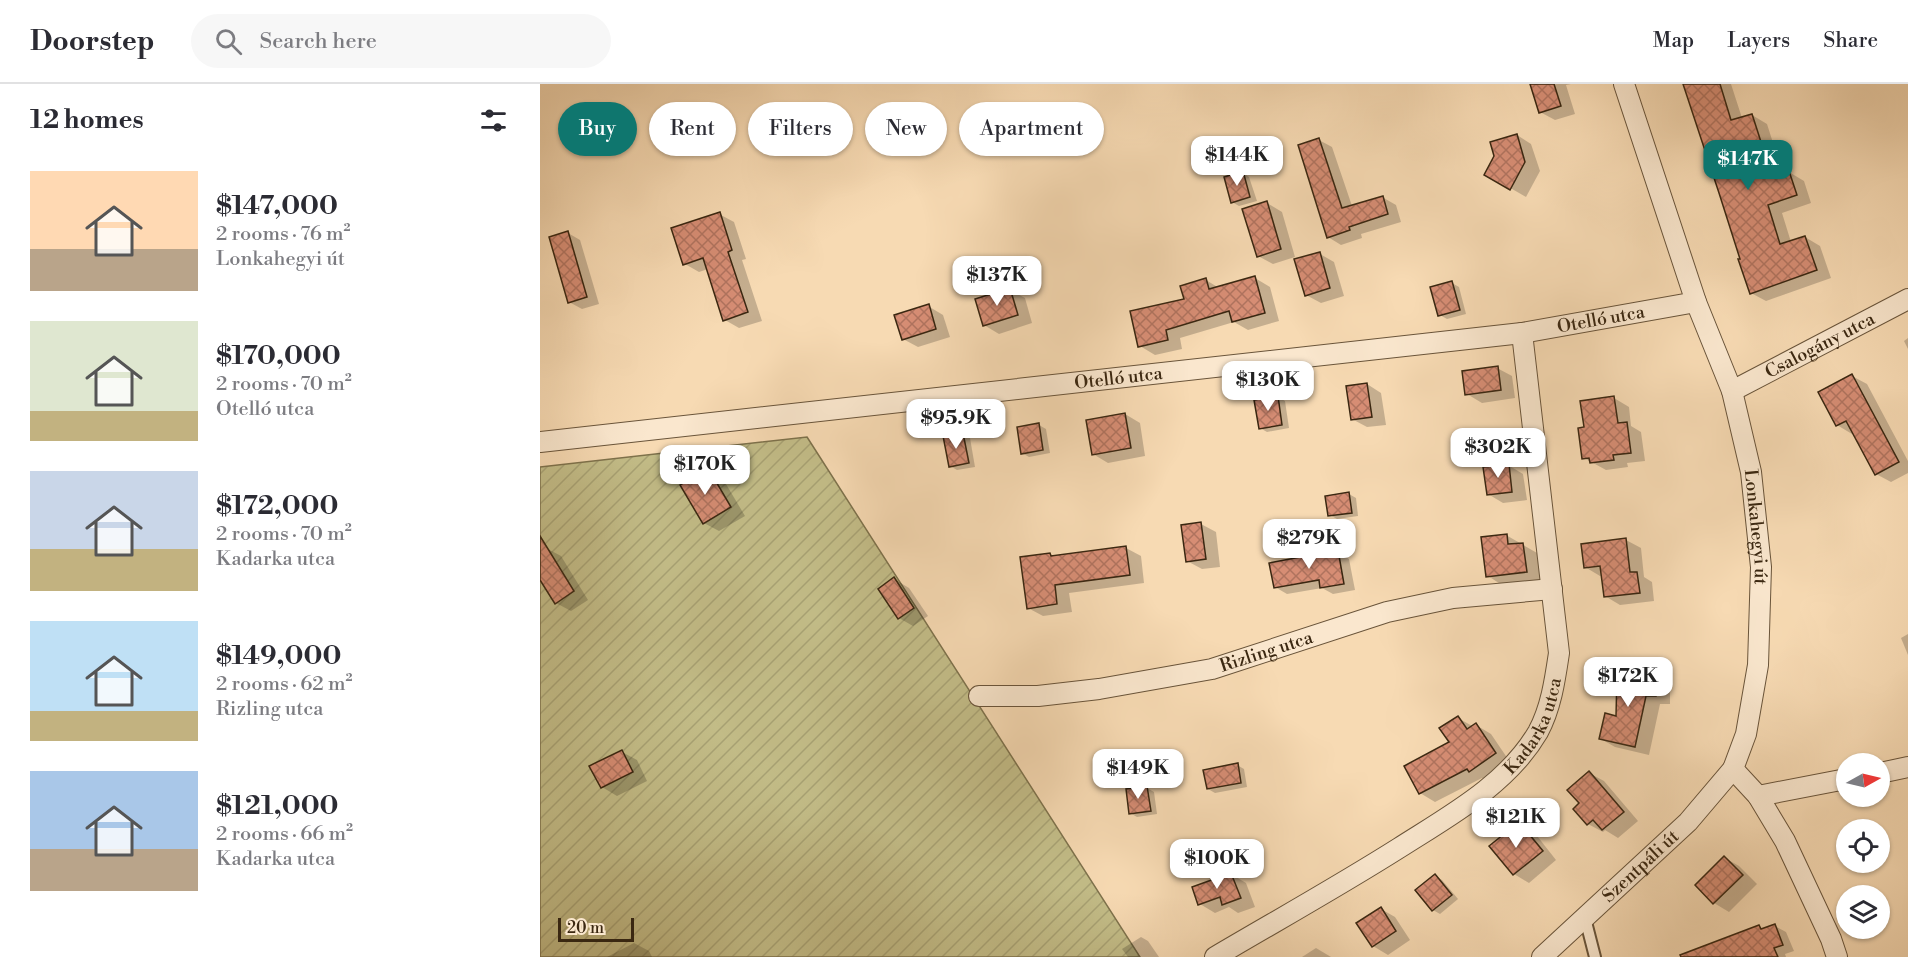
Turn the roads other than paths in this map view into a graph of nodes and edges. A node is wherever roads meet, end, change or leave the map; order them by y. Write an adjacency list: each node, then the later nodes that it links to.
1 (1624, 84): 3 (street, Lonkahegyi út)
2 (1908, 299): 5 (street, Csalogány utca)
3 (1696, 302): 4 (street, Otelló utca); 5 (street, Lonkahegyi út)
4 (1522, 333): 6 (street, Otelló utca); 7 (street, Kadarka utca)
5 (1732, 391): 10 (street, Lonkahegyi út)
6 (540, 442)
7 (1552, 589): 8 (street, Rizling utca); 15 (street, Kadarka utca)
8 (979, 696)
9 (1908, 767): 11 (street)
10 (1733, 769): 13 (street); 14 (street, Szentpáli út)
11 (1890, 771)
12 (1836, 781): 13 (street)
13 (1758, 796): 18 (street)
14 (1585, 918): 16 (street, Szentpáli út); 17 (lane)
15 (1215, 957)
16 (1542, 957)
17 (1595, 957)
18 (1837, 957)

